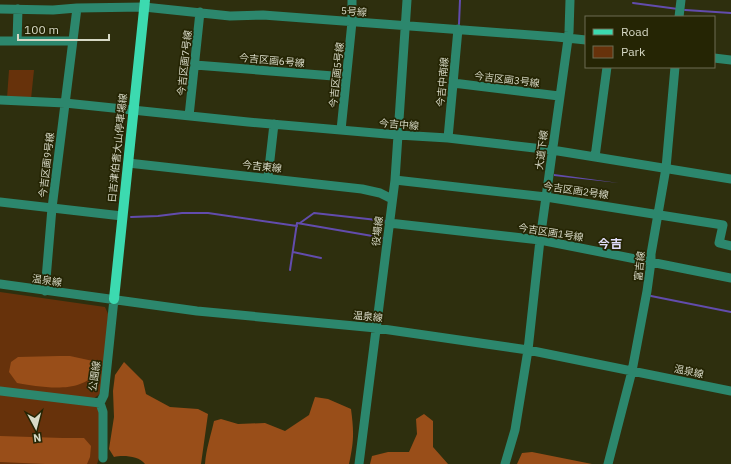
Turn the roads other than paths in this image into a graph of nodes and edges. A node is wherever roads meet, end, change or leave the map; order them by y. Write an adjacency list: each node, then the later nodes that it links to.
1 (352, 0): 11 (street, 今吉区画5号線)
2 (407, 0): 12 (street, 役場線)
3 (570, 0): 14 (street, 大道下線)
4 (681, 0): 10 (street)
5 (144, 3): 6 (street, 5号線); 9 (street, 5号線); 29 (main road, 日吉津伯耆大山停車場線)
6 (77, 8): 8 (street, 5号線); 18 (street, 今吉区画9号線)
7 (0, 9): 8 (street, 5号線)
8 (18, 9): 17 (street)
9 (200, 12): 11 (street, 5号線); 21 (street, 今吉区画7号線)
10 (680, 16)
11 (352, 22): 12 (street, 5号線); 24 (street, 今吉区画5号線)
12 (405, 26): 13 (street, 5号線); 33 (street, 役場線)
13 (458, 29): 14 (street, 5号線); 25 (street, 今吉中南線)
14 (568, 38): 15 (street, 5号線); 26 (street, 大道下線)
15 (585, 40)
16 (0, 41): 17 (street)
17 (17, 41): 18 (street)
18 (72, 41): 28 (street, 今吉区画9号線)
19 (715, 58): 20 (street)
20 (731, 60)
21 (195, 65): 24 (street, 今吉区画6号線); 30 (street, 今吉区画7号線)
22 (607, 68): 36 (street)
23 (675, 68): 38 (street, 富吉線)
24 (346, 77): 32 (street, 今吉区画5号線)
25 (453, 83): 26 (street, 今吉区画3号線); 34 (street, 今吉中南線)
26 (559, 96): 35 (street, 大道下線)
27 (0, 100): 28 (street, 今吉中線)
28 (65, 104): 29 (street, 今吉中線); 45 (street, 今吉区画9号線)
29 (134, 110): 30 (street, 今吉中線); 37 (main road, 日吉津伯耆大山停車場線)
30 (189, 116): 31 (street, 今吉中線)
31 (274, 124): 32 (street, 今吉中線); 39 (street)
32 (341, 130): 33 (street, 今吉中線)
33 (398, 135): 34 (street, 今吉中線); 41 (street, 役場線)
34 (448, 138): 35 (street, 今吉中線)
35 (552, 150): 36 (street, 今吉中線); 42 (street, 大道下線)
36 (595, 157): 38 (street, 今吉中線)
37 (128, 163): 39 (street, 今吉東線); 47 (main road, 日吉津伯耆大山停車場線)
38 (666, 168): 40 (street, 今吉中線); 46 (street, 富吉線)
39 (268, 177): 43 (street, 今吉東線)
40 (731, 179)
41 (395, 180): 42 (street, 今吉区画2号線); 43 (street, 役場線)
42 (546, 197): 46 (street, 今吉区画2号線); 49 (street, 大道下線)
43 (392, 199): 48 (street, 役場線)
44 (0, 202): 45 (street)
45 (52, 208): 47 (street); 54 (street, 今吉区画9号線)
46 (658, 214): 50 (street, 今吉区画2号線); 51 (street, 富吉線)
47 (122, 216): 55 (main road, 日吉津伯耆大山停車場線)
48 (389, 223): 49 (street, 今吉区画1号線); 56 (street, 役場線)
49 (540, 240): 51 (street, 今吉区画1号線); 57 (street, 大道下線)
50 (731, 246)
51 (651, 262): 52 (street, 今吉区画1号線); 58 (street, 富吉線)
52 (731, 278)
53 (0, 284): 54 (street, 温泉線)
54 (45, 291): 55 (street, 温泉線)
55 (114, 299): 56 (street, 温泉線); 61 (street, 公園線)
56 (376, 328): 57 (street, 温泉線); 63 (street, 役場線)
57 (528, 350): 58 (street, 温泉線); 64 (street, 大道下線)
58 (632, 371): 60 (street, 温泉線); 65 (street, 富吉線)
59 (0, 391): 61 (street, 公園線)
60 (731, 391)
61 (100, 403): 62 (street)
62 (103, 458)
63 (359, 464)
64 (505, 464)
65 (608, 464)

